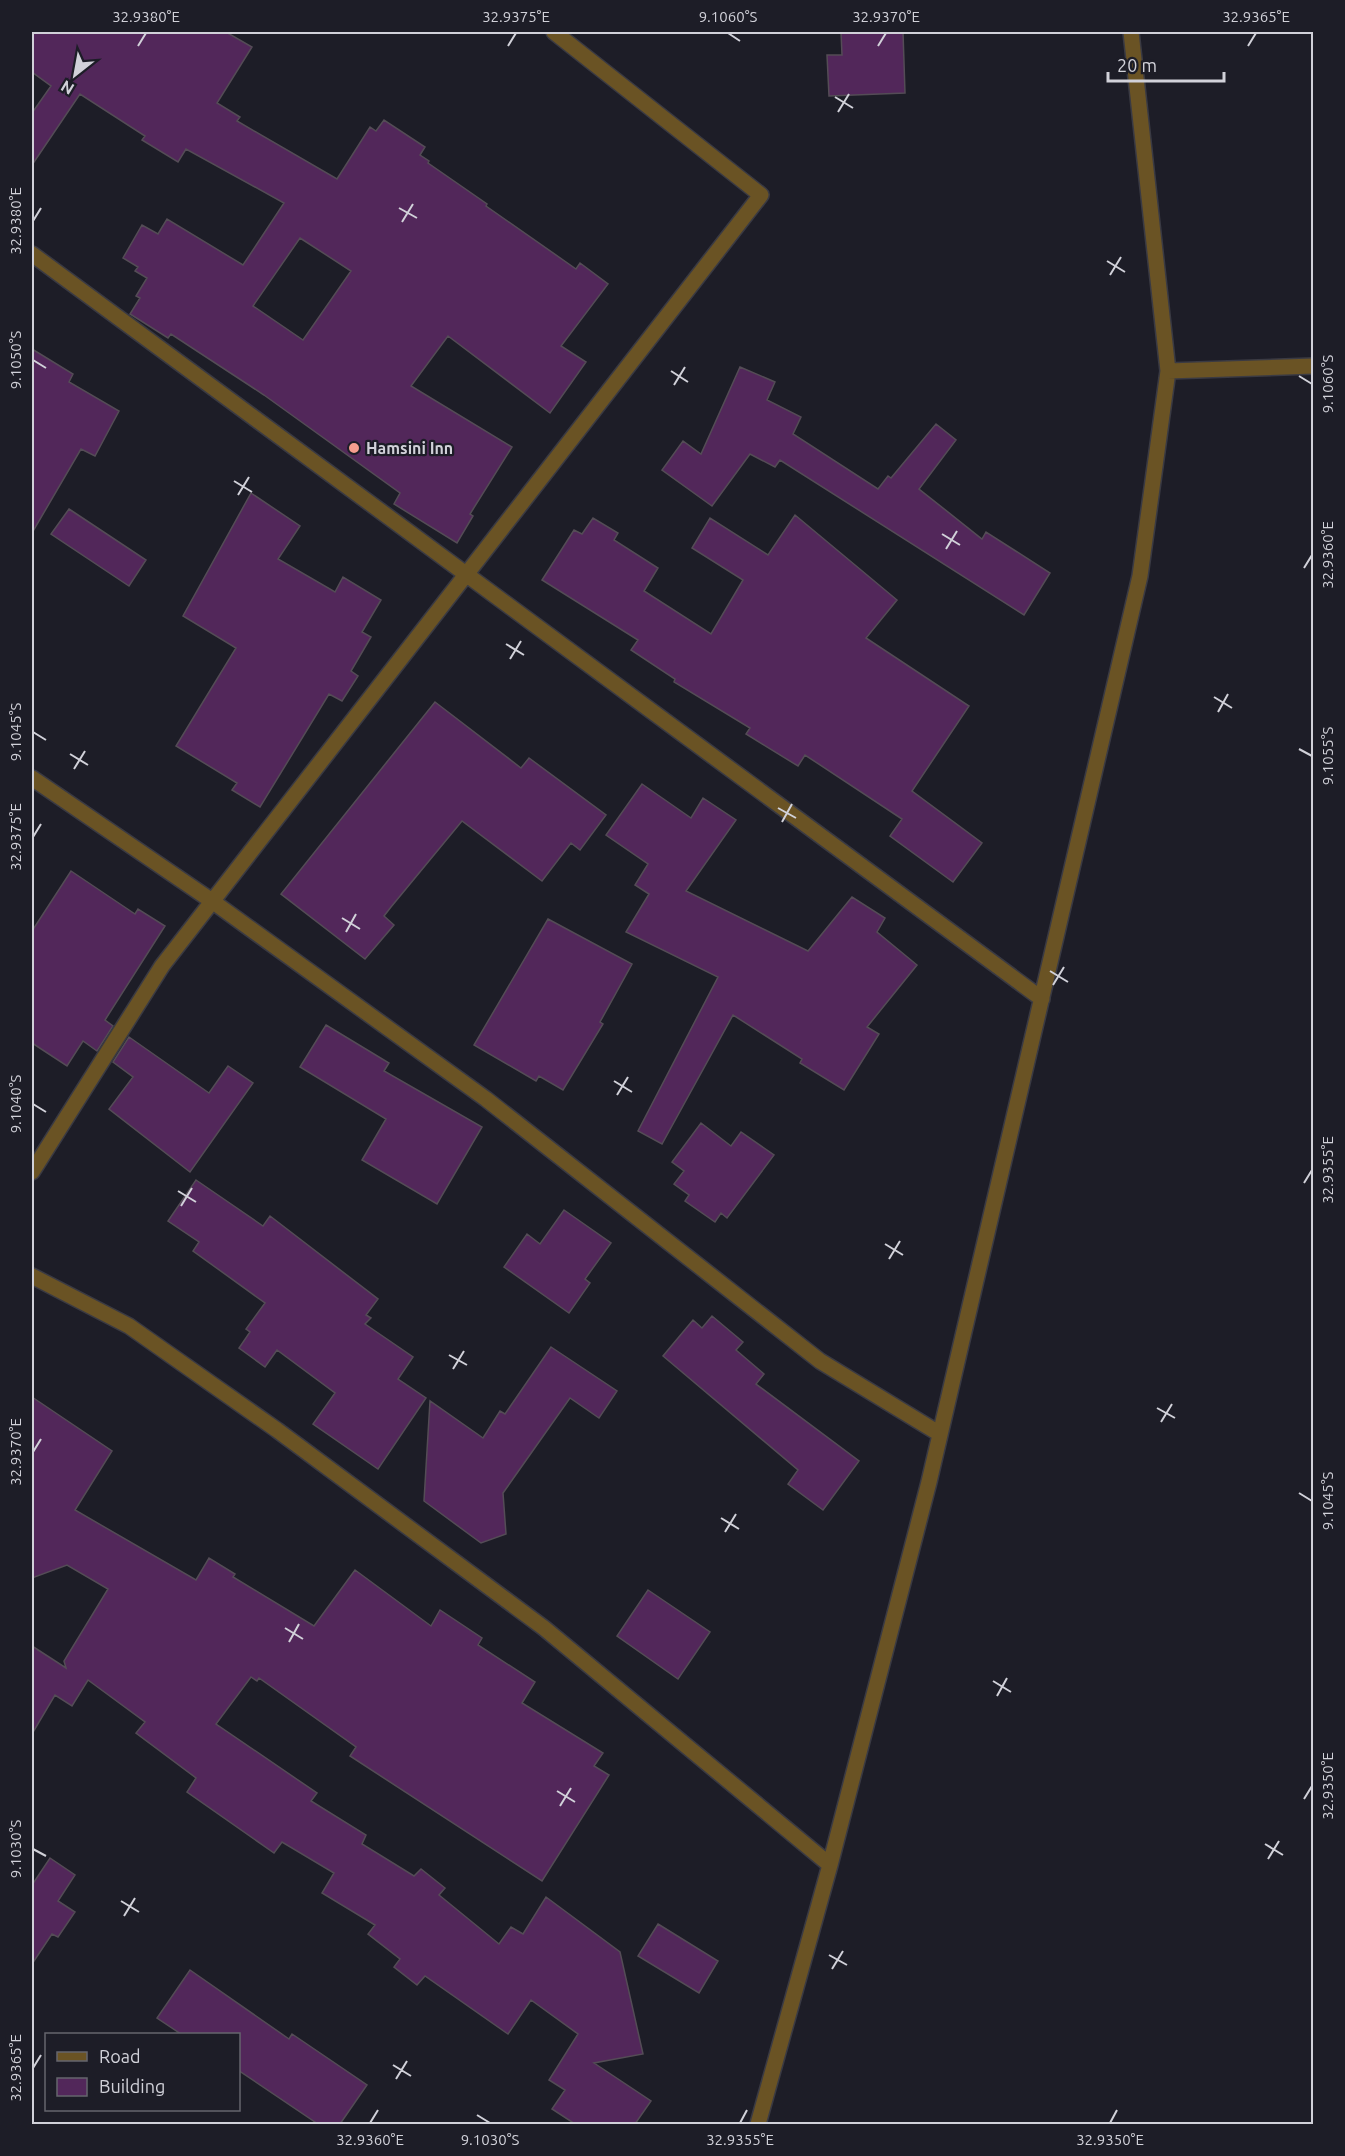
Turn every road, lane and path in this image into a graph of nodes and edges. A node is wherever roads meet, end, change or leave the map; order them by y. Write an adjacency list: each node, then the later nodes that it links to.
1 (554, 32): 6 (street)
2 (1131, 32): 5 (street)
3 (32, 254): 6 (street)
4 (1314, 366): 5 (street)
5 (1168, 371): 9 (street)
6 (467, 573): 8 (street); 9 (street)
7 (32, 778): 8 (street)
8 (212, 901): 10 (street); 12 (street)
9 (1042, 999): 12 (street)
10 (32, 1172)
11 (32, 1276): 13 (street)
12 (940, 1434): 13 (street)
13 (830, 1865): 14 (street)
14 (758, 2124)

